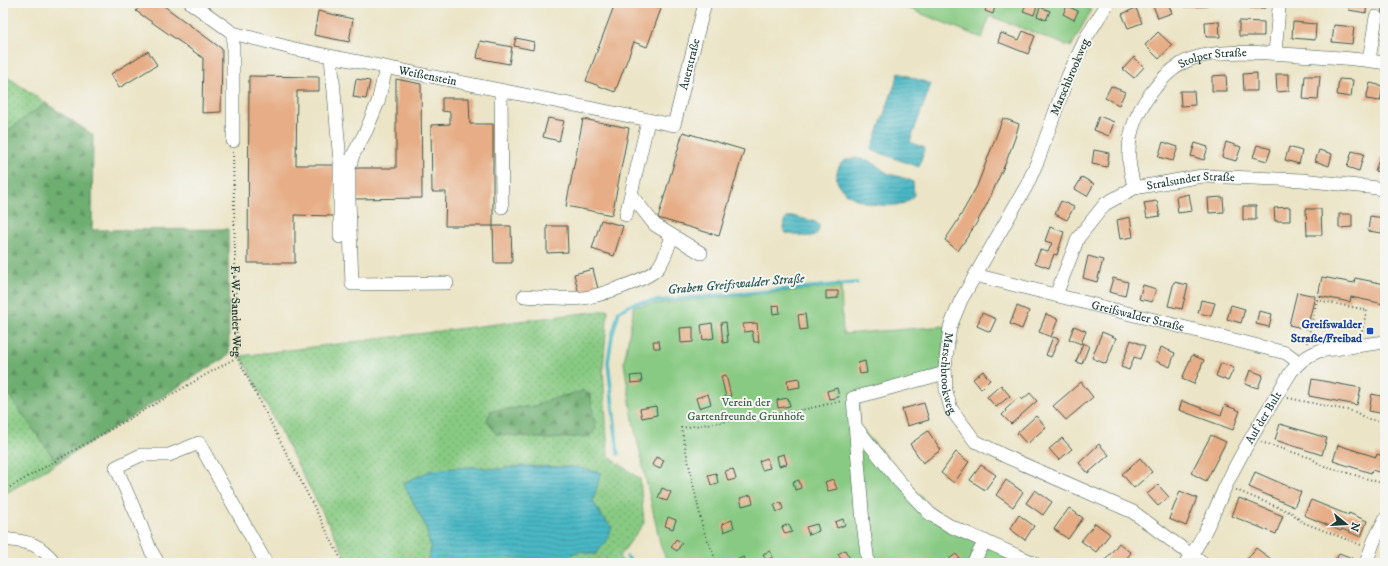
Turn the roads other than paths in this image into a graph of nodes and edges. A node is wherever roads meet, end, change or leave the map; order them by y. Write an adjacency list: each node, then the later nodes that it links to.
1 (191, 3): 6 (street, Weißenstein)
2 (705, 3): 14 (street, Auerstraße)
3 (1108, 3): 24 (street, Marschbrookweg)
4 (1279, 8): 7 (street)
5 (1376, 17): 9 (street)
6 (233, 33): 8 (street, Weißenstein); 15 (street)
7 (1275, 53): 9 (street, Stolper Straße); 16 (street, Stolper Straße)
8 (331, 57): 11 (street, Weißenstein); 22 (street)
9 (1369, 60): 10 (street, Stolper Straße)
10 (1385, 63)
11 (386, 68): 12 (street, Weißenstein); 25 (street)
12 (501, 91): 13 (street, Weißenstein); 19 (street)
13 (648, 121): 14 (street, Weißenstein); 18 (street)
14 (674, 125)
15 (233, 141)
16 (1134, 188): 17 (street, Stralsunder Straße); 26 (street, Stralsunder Straße)
17 (1385, 191)
18 (631, 195): 20 (street); 21 (street)
19 (502, 207)
20 (626, 215)
21 (672, 236): 23 (street); 27 (street)
22 (340, 237)
23 (701, 253)
24 (975, 275): 26 (street, Greifswalder Straße); 30 (street, Marschbrookweg)
25 (447, 283)
26 (1056, 295): 29 (street, Greifswalder Straße)
27 (524, 296)
28 (1385, 342): 29 (street)
29 (1301, 361): 35 (street, Auf der Bult)
30 (945, 373): 31 (street); 35 (street, Marschbrookweg)
31 (855, 426): 34 (street); 39 (street)
32 (1385, 519): 42 (street)
33 (3, 539): 36 (street)
34 (985, 541): 40 (street); 41 (street)
35 (1193, 560)
36 (55, 563)
37 (158, 563): 38 (street)
38 (266, 563)
39 (868, 563)
40 (973, 563)
41 (1034, 563)
42 (1366, 563)

